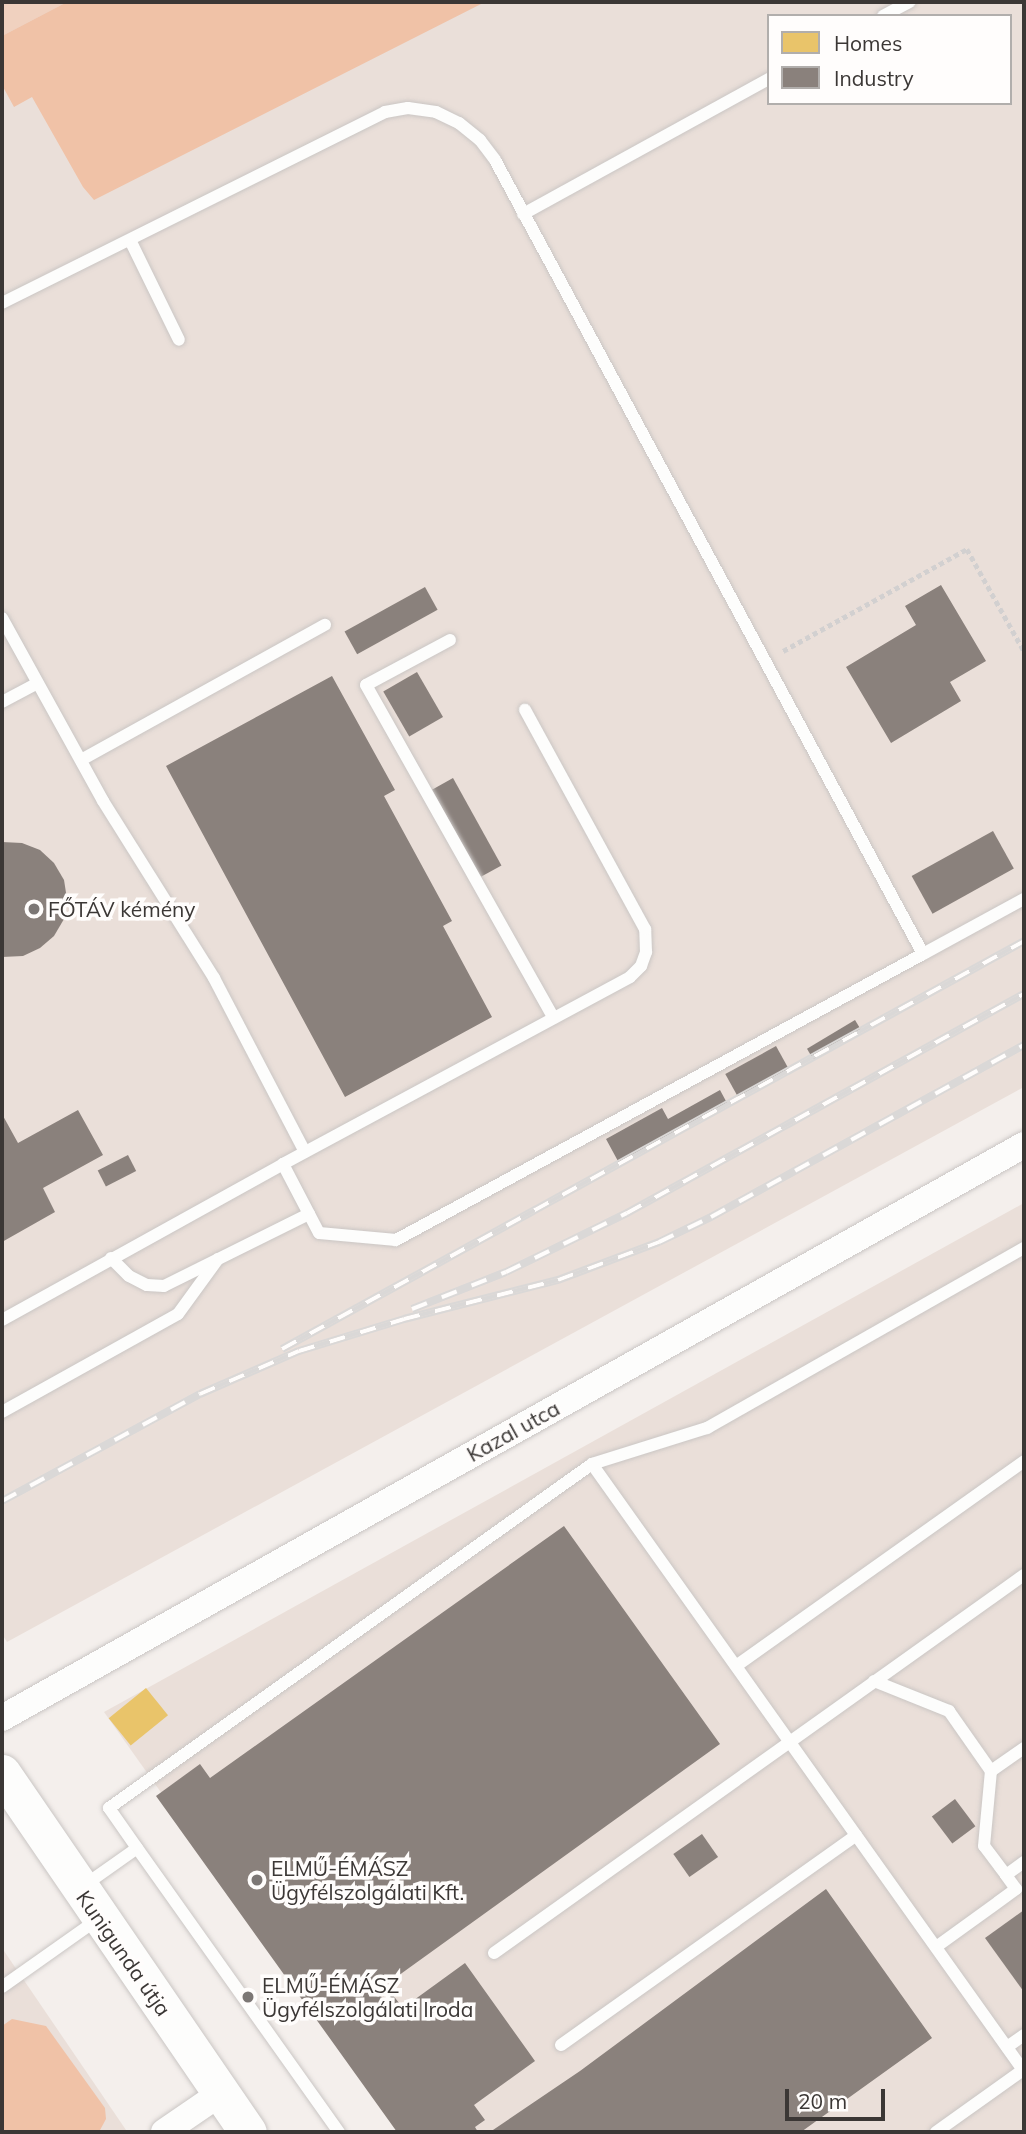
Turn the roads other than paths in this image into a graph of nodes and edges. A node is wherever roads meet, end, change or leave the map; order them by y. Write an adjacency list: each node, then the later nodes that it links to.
1 (909, 2): 2 (lane)
2 (887, 14)
3 (767, 80): 4 (lane)
4 (523, 214): 5 (lane); 16 (lane)
5 (130, 240): 6 (lane); 7 (lane)
6 (2, 303)
7 (179, 340)
8 (2, 618): 11 (lane)
9 (325, 625): 14 (lane)
10 (450, 640): 17 (lane)
11 (37, 683): 12 (lane); 14 (lane)
12 (2, 702)
13 (525, 710): 17 (lane)
14 (81, 760): 19 (lane)
15 (1024, 899): 16 (lane)
16 (923, 954): 21 (lane)
17 (554, 1018): 19 (lane)
18 (1024, 1145): 32 (street, Kazal utca)
19 (305, 1152): 20 (lane)
20 (282, 1164): 21 (lane); 23 (lane)
21 (309, 1214): 24 (lane)
22 (1024, 1248): 28 (lane)
23 (111, 1258): 24 (lane); 25 (lane)
24 (218, 1259): 26 (lane)
25 (2, 1320)
26 (2, 1412)
27 (1024, 1461): 30 (lane)
28 (592, 1464): 30 (lane); 38 (lane)
29 (1024, 1575): 31 (lane)
30 (736, 1666): 33 (lane)
31 (874, 1681): 33 (lane); 35 (lane)
32 (2, 1718)
33 (790, 1742): 37 (lane); 43 (lane)
34 (1024, 1748): 35 (lane)
35 (991, 1771): 40 (lane)
36 (2, 1773): 41 (street, Kunigunda útja)
37 (856, 1835): 42 (lane); 46 (lane)
38 (137, 1848): 41 (lane); 51 (lane)
39 (1024, 1862): 40 (lane)
40 (1006, 1875): 42 (lane)
41 (89, 1904): 44 (lane); 48 (street, Kunigunda útja)
42 (936, 1947): 47 (lane)
43 (494, 1953)
44 (2, 1987)
45 (1024, 2035): 47 (lane)
46 (561, 2045)
47 (1007, 2047): 52 (lane)
48 (221, 2093): 49 (street); 50 (street, Kunigunda útja)
49 (164, 2132)
50 (248, 2132)
51 (339, 2132)
52 (936, 2132)

